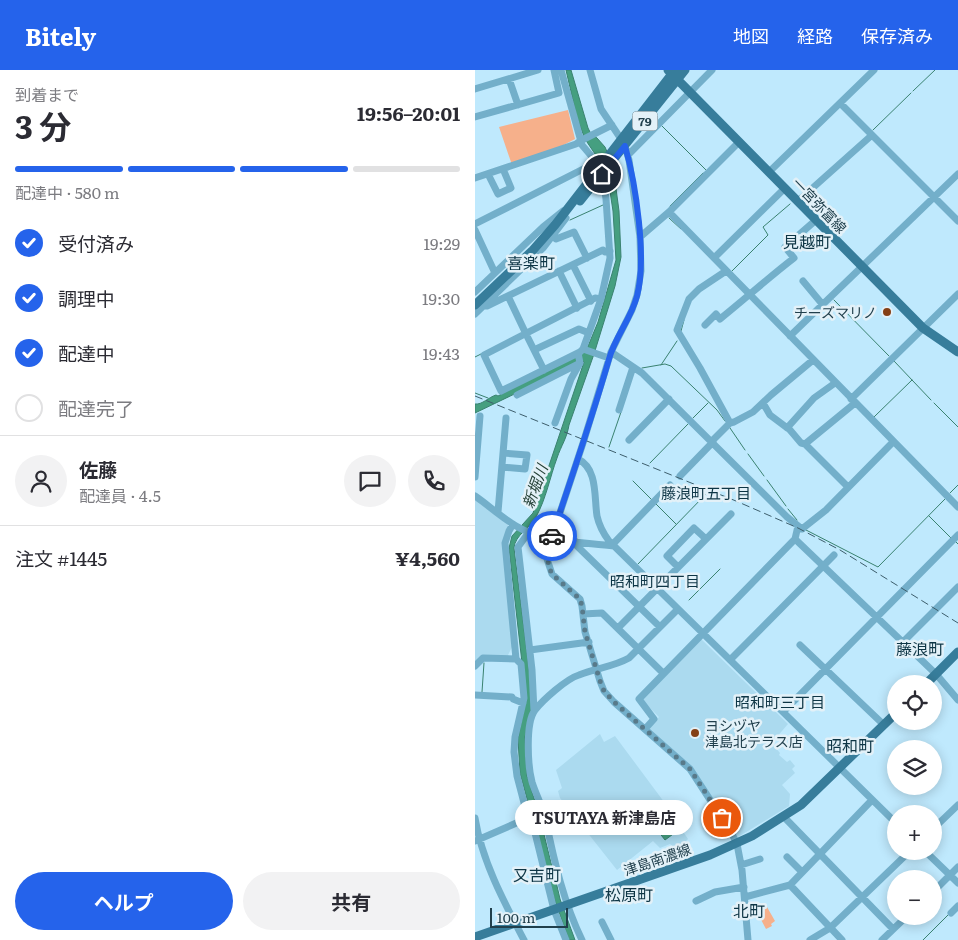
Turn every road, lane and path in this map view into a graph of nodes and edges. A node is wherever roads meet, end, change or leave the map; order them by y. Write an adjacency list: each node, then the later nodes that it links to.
1 (538, 70): 9 (street)
2 (554, 70): 13 (street)
3 (561, 70): 17 (street)
4 (589, 70): 15 (street)
5 (685, 70): 8 (main road, 79)
6 (712, 70): 11 (street)
7 (874, 70): 12 (street)
8 (673, 73): 11 (main road, 一宮弥富線); 19 (main road, 79)
9 (509, 79): 10 (street); 13 (street)
10 (475, 89)
11 (690, 92): 18 (main road, 一宮弥富線); 19 (street)
12 (840, 103): 16 (street); 22 (street)
13 (518, 105): 14 (street)
14 (475, 117)
15 (612, 125): 17 (street); 19 (street)
16 (872, 135): 27 (street); 28 (street)
17 (581, 141): 20 (street); 21 (street)
18 (739, 142): 22 (main road, 一宮弥富線); 29 (street)
19 (625, 147): 21 (main road, 79); 36 (street)
20 (503, 169): 23 (street); 23 (street)
21 (599, 170): 30 (main road, 79); 33 (street); 38 (street)
22 (769, 172): 26 (main road, 一宮弥富線)
23 (488, 174): 25 (street)
24 (958, 174): 27 (street)
25 (475, 178)
26 (785, 188): 28 (main road, 一宮弥富線); 41 (street)
27 (934, 198): 32 (street); 43 (street)
28 (798, 201): 31 (main road, 一宮弥富線)
29 (669, 212): 36 (street); 41 (street)
30 (566, 214): 35 (street); 46 (street); 56 (main road, 79)
31 (816, 220): 43 (main road, 一宮弥富線); 51 (street)
32 (958, 221)
33 (475, 224)
34 (475, 230): 37 (street)
35 (553, 236): 40 (street); 48 (street)
36 (640, 237): 67 (street)
37 (483, 248): 39 (street); 46 (street)
38 (610, 251): 40 (street); 53 (street)
39 (475, 252)
40 (587, 258): 42 (street)
41 (714, 258): 45 (street)
42 (573, 265): 44 (street); 54 (street)
43 (861, 267): 55 (street); 60 (main road, 一宮弥富線)
44 (559, 271): 52 (street); 57 (street)
45 (726, 271): 51 (street); 81 (street)
46 (495, 273): 49 (street)
47 (803, 281): 55 (street)
48 (502, 288): 52 (street); 56 (street)
49 (475, 292)
50 (958, 294): 60 (street)
51 (750, 295): 59 (street); 63 (street)
52 (507, 296): 56 (street); 62 (street)
53 (601, 299): 54 (street); 61 (street)
54 (591, 301): 57 (street)
55 (823, 305): 63 (street)
56 (479, 306): 58 (street)
57 (577, 308): 62 (street)
58 (475, 314)
59 (705, 325)
60 (923, 328): 66 (main road, 一宮弥富線); 75 (street)
61 (589, 333): 64 (street); 65 (street)
62 (526, 334): 64 (street); 71 (street)
63 (790, 336): 68 (street)
64 (534, 350): 71 (street)
65 (582, 351): 67 (street); 69 (street); 71 (street)
66 (958, 352)
67 (610, 355): 70 (street); 88 (street)
68 (813, 360): 72 (street); 76 (street)
69 (580, 363): 73 (street); 80 (street)
70 (633, 367): 74 (street); 77 (street)
71 (544, 370)
72 (835, 383): 75 (street); 82 (street)
73 (517, 395)
74 (669, 399): 83 (street); 84 (street)
75 (853, 401): 85 (street); 86 (street)
76 (763, 403): 81 (street); 82 (street)
77 (619, 410)
78 (480, 416): 91 (street)
79 (506, 418): 87 (street)
80 (555, 423)
81 (730, 423): 84 (street)
82 (787, 428): 86 (street)
83 (629, 440)
84 (712, 442): 90 (street); 99 (street)
85 (893, 442): 93 (street); 95 (street)
86 (805, 444): 93 (street)
87 (503, 453): 89 (street); 89 (street)
88 (579, 459): 102 (street); 106 (street)
89 (502, 467): 96 (street)
90 (680, 476)
91 (475, 477)
92 (671, 485): 106 (street)
93 (848, 487): 99 (street)
94 (475, 496): 96 (street)
95 (958, 507)
96 (498, 512): 98 (street)
97 (731, 514): 103 (street)
98 (515, 525): 100 (street); 125 (street)
99 (798, 526): 104 (street)
100 (528, 531): 102 (street); 122 (street)
101 (958, 535): 115 (street)
102 (552, 538): 105 (street); 114 (street)
103 (706, 540): 109 (street); 109 (street)
104 (795, 540): 108 (street); 118 (street)
105 (575, 541): 106 (street); 112 (street)
106 (613, 546): 111 (street)
107 (834, 555): 108 (street)
108 (823, 566): 115 (street); 126 (street)
109 (679, 567): 111 (street)
110 (958, 588): 120 (street)
111 (657, 589): 112 (street); 113 (street)
112 (639, 607): 116 (street); 117 (street)
113 (678, 609): 116 (street); 118 (street)
114 (583, 614): 117 (street); 119 (street)
115 (877, 617): 120 (street); 129 (street)
116 (660, 627): 123 (street)
117 (618, 628): 123 (street)
118 (702, 633): 126 (street); 130 (street)
119 (589, 642): 122 (street); 128 (street)
120 (903, 642): 131 (street)
121 (801, 645): 129 (street)
122 (529, 650): 135 (street)
123 (638, 650): 128 (street); 130 (street)
124 (958, 652): 131 (main road)
125 (516, 659): 127 (street); 134 (street)
126 (730, 660): 136 (street)
127 (475, 666)
128 (597, 670): 135 (street); 139 (street)
129 (826, 670): 136 (street); 138 (street)
130 (663, 673): 139 (street)
131 (936, 674): 133 (street)
132 (475, 694): 134 (street)
133 (958, 700)
134 (523, 703): 146 (street)
135 (534, 711): 167 (street)
136 (783, 712): 140 (street)
137 (887, 722): 138 (main road, 津島南濃線)
138 (884, 725): 140 (main road, 津島南濃線)
139 (645, 729): 149 (street)
140 (839, 768): 141 (street); 144 (main road, 津島南濃線)
141 (873, 800): 143 (street); 150 (street)
142 (958, 805): 147 (street)
143 (887, 814)
144 (784, 817): 149 (main road, 津島南濃線); 150 (street)
145 (475, 818): 148 (street)
146 (528, 818): 148 (street); 167 (street)
147 (942, 820)
148 (477, 841): 170 (street)
149 (737, 844): 155 (street); 167 (main road, 津島南濃線)
150 (820, 854): 157 (street); 164 (street)
151 (787, 857): 157 (street)
152 (760, 859): 155 (street)
153 (901, 860): 164 (street)
154 (934, 860): 158 (street)
155 (741, 865): 162 (street)
156 (958, 867): 158 (street)
157 (802, 872): 161 (street)
158 (950, 875): 159 (street); 160 (street)
159 (942, 882)
160 (958, 883)
161 (790, 885): 163 (street); 172 (street)
162 (744, 887): 163 (street); 165 (street)
163 (745, 897): 180 (street)
164 (862, 898): 172 (street); 173 (street)
165 (696, 901)
166 (958, 906): 168 (street)
167 (561, 907): 170 (main road, 津島南濃線); 178 (street); 179 (street)
168 (951, 913)
169 (603, 922): 175 (street)
170 (514, 924): 174 (main road, 津島南濃線); 177 (street)
171 (897, 925): 173 (street)
172 (830, 928): 176 (street); 181 (street)
173 (893, 929): 182 (street)
174 (475, 938)
175 (608, 939)
176 (814, 939)
177 (523, 940)
178 (566, 940)
179 (582, 940)
180 (748, 940)
181 (842, 940)
182 (882, 940)

